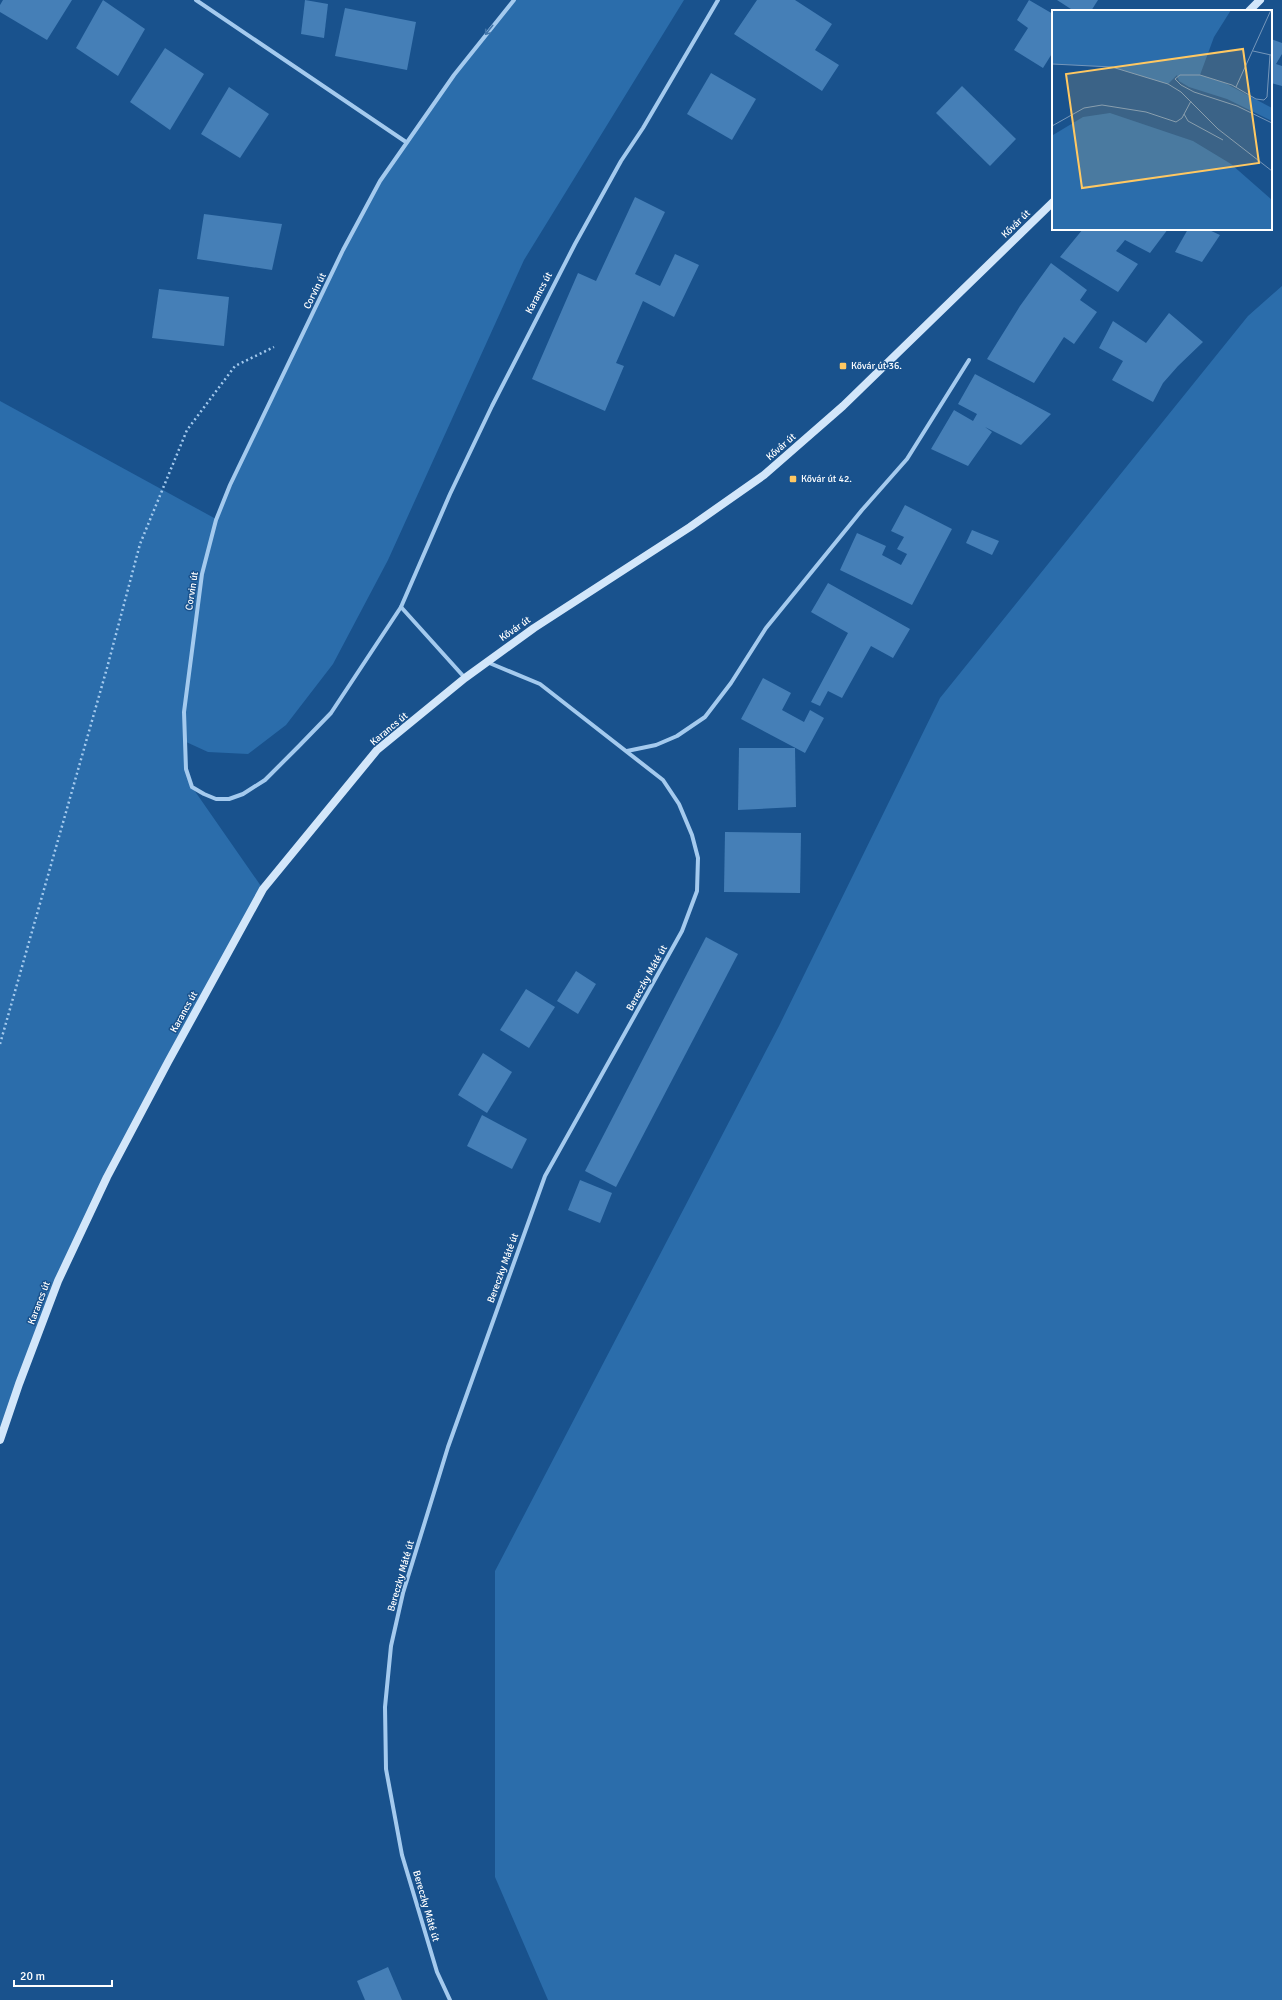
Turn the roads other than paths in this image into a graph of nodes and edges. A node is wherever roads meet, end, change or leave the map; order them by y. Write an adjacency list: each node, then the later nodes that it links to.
1 (196, 0): 6 (street)
2 (514, 0): 6 (street, Corvin út, one-way to 6)
3 (718, 0): 9 (street, Karancs út)
4 (1260, 0): 5 (main road)
5 (1250, 10)
6 (406, 142): 9 (street, Corvin út)
7 (1052, 203): 10 (main road, Kővár út)
8 (970, 360): 12 (street)
9 (401, 607): 11 (street)
10 (487, 662): 11 (main road, Karancs út); 12 (street, Bereczky Máté út)
11 (465, 678): 13 (main road, Karancs út)
12 (627, 751): 14 (street, Bereczky Máté út)
13 (0, 1440)
14 (450, 2000)

